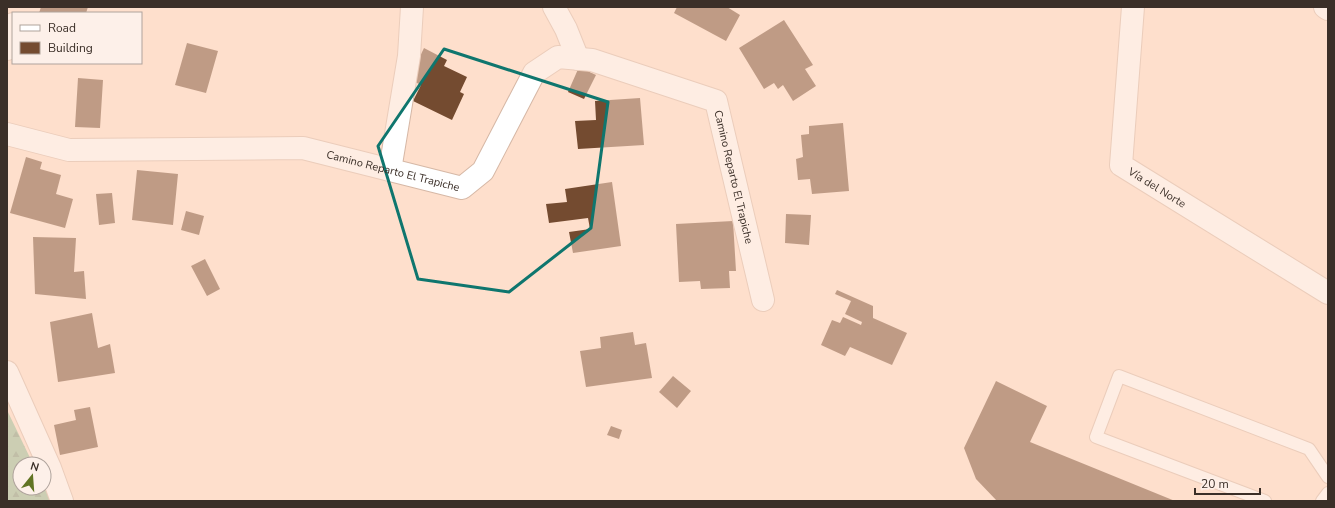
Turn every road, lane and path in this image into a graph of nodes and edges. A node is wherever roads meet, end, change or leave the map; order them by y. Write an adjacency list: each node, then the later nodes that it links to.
1 (412, 7): 10 (street)
2 (554, 7): 8 (street)
3 (1133, 7): 11 (street, Vía del Norte)
4 (1325, 7): 5 (street)
5 (1328, 9)
6 (12, 28): 7 (street)
7 (7, 49)
8 (578, 59): 10 (street, Camino Reparto El Trapiche); 12 (street, Camino Reparto El Trapiche)
9 (7, 134): 10 (street, Camino Reparto El Trapiche)
10 (390, 170)
11 (1328, 293)
12 (763, 300)
13 (7, 372): 16 (street)
14 (1328, 476): 17 (lane)
15 (1328, 493): 18 (lane)
16 (62, 501)
17 (1264, 501)
18 (1322, 501)

